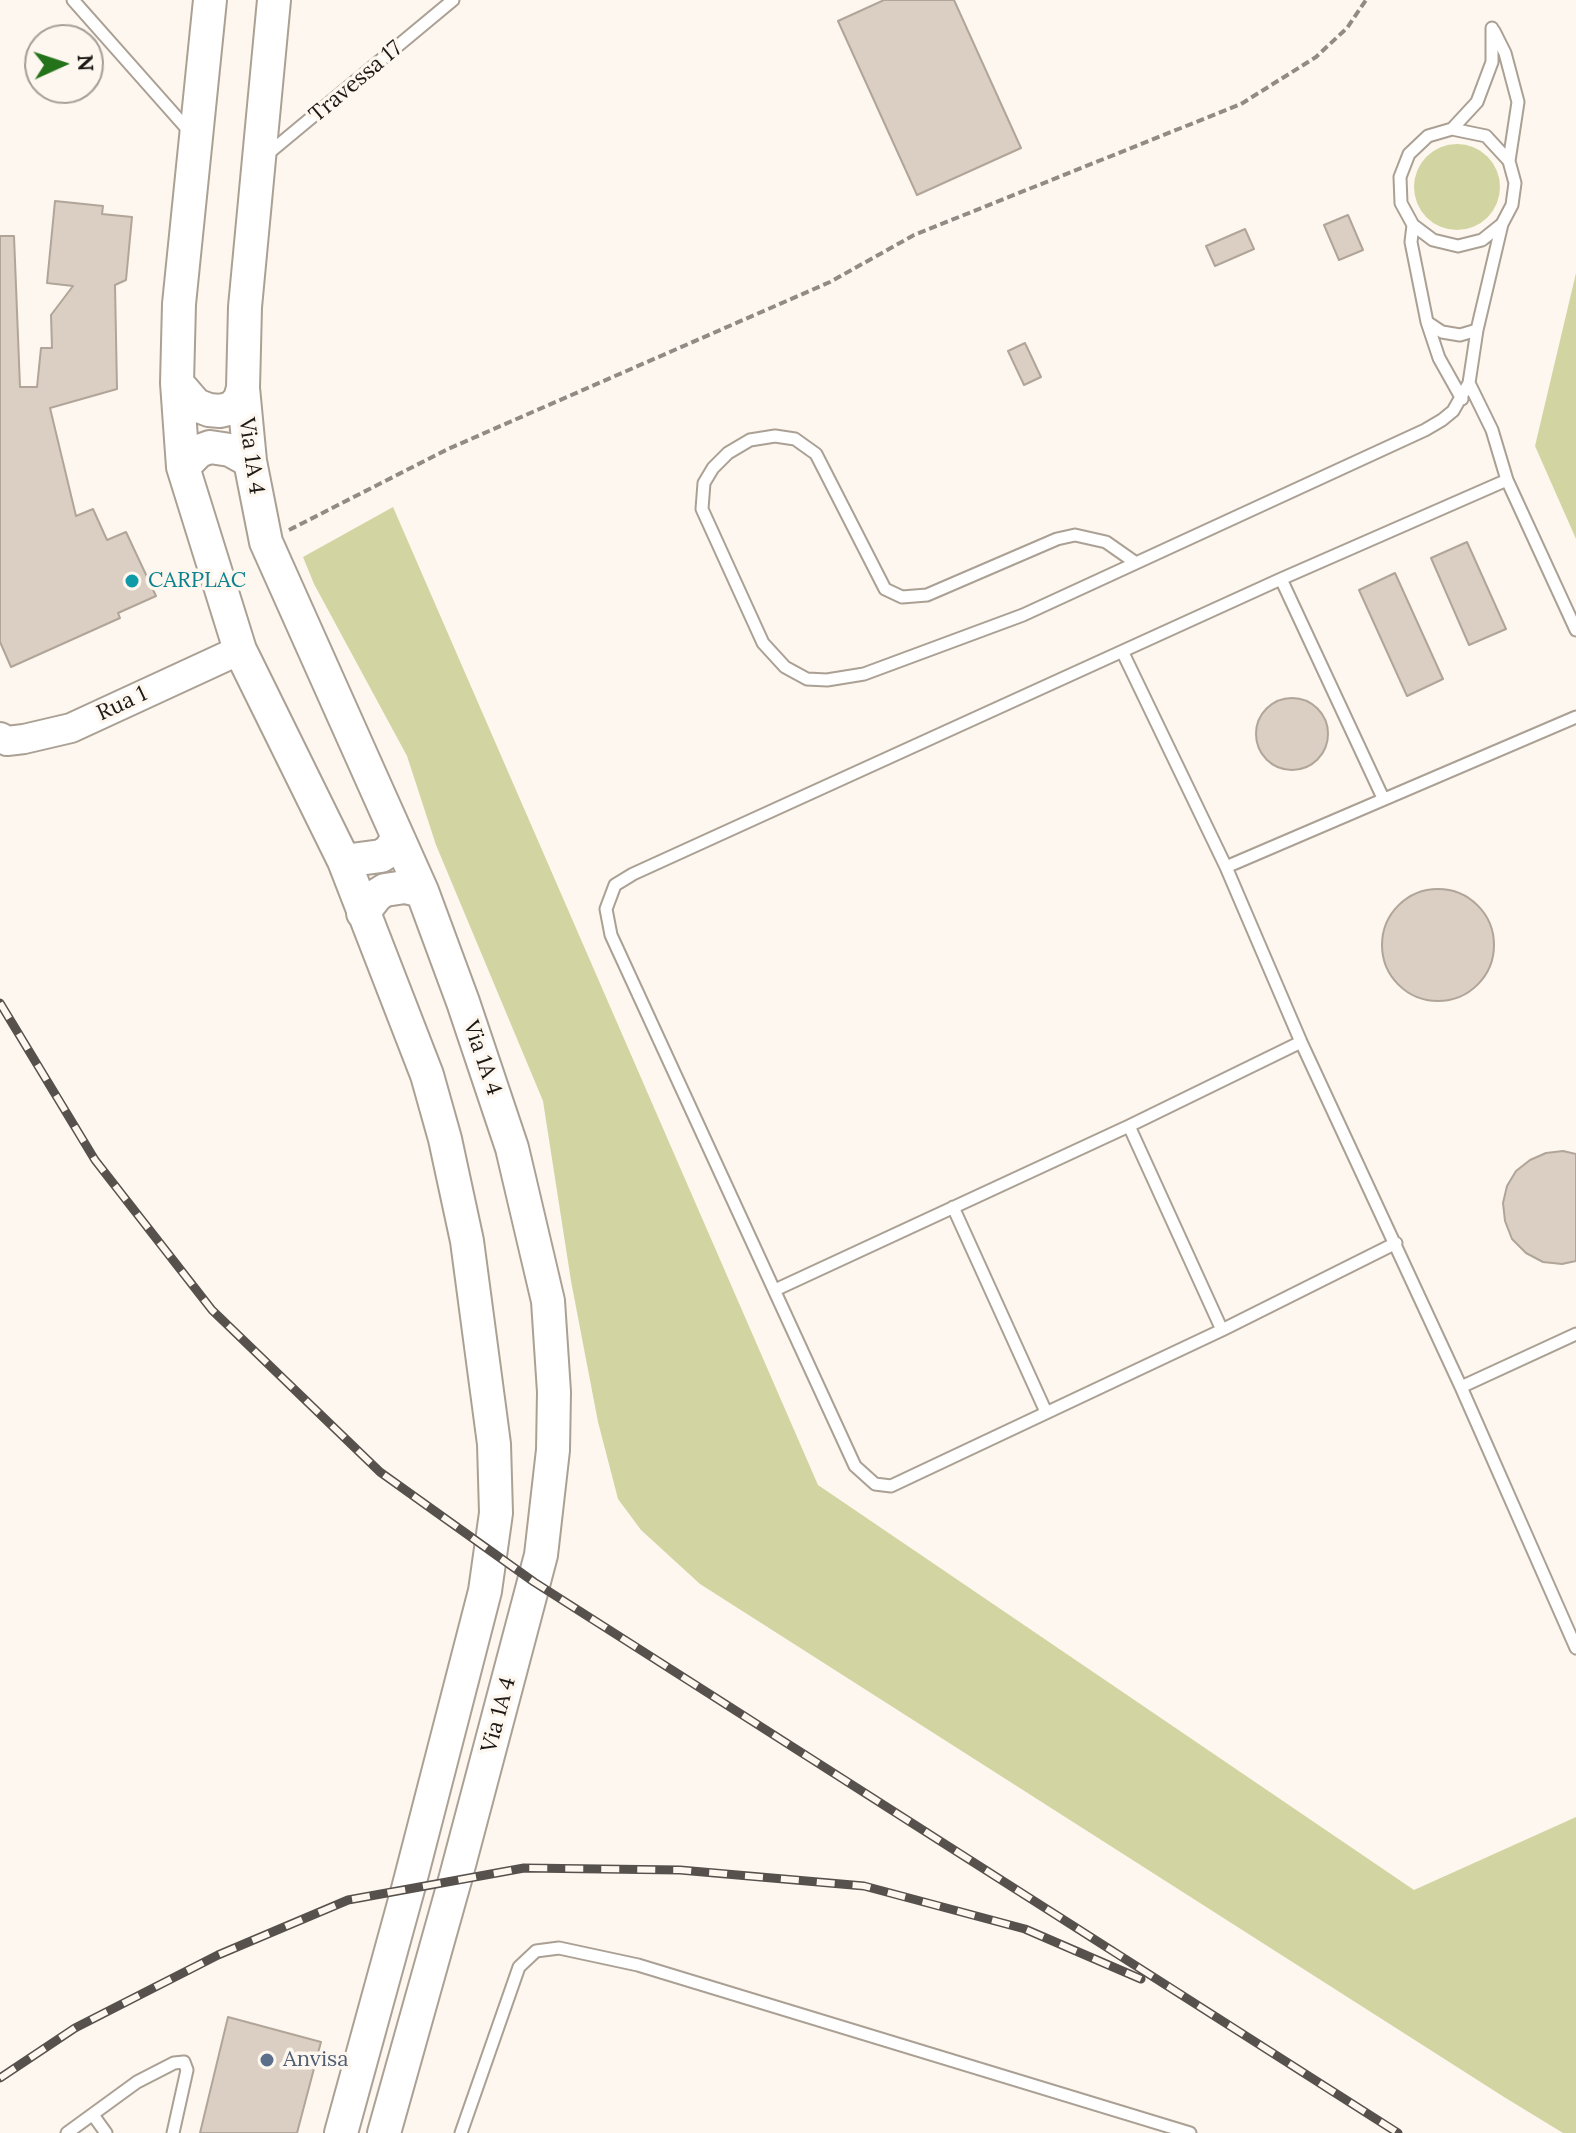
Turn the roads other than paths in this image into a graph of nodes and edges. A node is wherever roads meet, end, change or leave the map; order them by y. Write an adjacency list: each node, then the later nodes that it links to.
1 (73, 0): 6 (lane)
2 (210, 0): 6 (main road, Via 1A 4)
3 (274, 0): 8 (main road, Via 1A 4)
4 (453, 0): 8 (lane, Travessa 17)
5 (1452, 129): 7 (lane); 7 (lane); 10 (lane)
6 (196, 139): 13 (main road, Via 1A 4)
7 (1509, 161): 9 (lane)
8 (258, 162): 15 (main road, Via 1A 4)
9 (1502, 224): 10 (lane); 12 (lane)
10 (1413, 225): 11 (lane)
11 (1427, 322): 12 (lane); 16 (lane)
12 (1477, 330): 14 (lane)
13 (177, 383): 15 (main road); 18 (main road, Via 1A 4)
14 (1469, 383): 16 (lane); 19 (lane)
15 (243, 388): 17 (main road, Via 1A 4)
16 (1462, 399): 20 (lane)
17 (250, 461): 18 (main road); 28 (main road, Via 1A 4)
18 (183, 467): 23 (main road, Via 1A 4)
19 (1507, 480): 21 (lane); 22 (lane)
20 (1136, 563): 20 (lane)
21 (1281, 579): 24 (lane); 27 (lane)
22 (1576, 630)
23 (240, 650): 26 (street, Rua 1); 29 (main road, Via 1A 4)
24 (1123, 653): 30 (lane); 37 (lane)
25 (1576, 717): 27 (lane)
26 (0, 737)
27 (1383, 798): 30 (lane)
28 (398, 838): 29 (main road); 31 (main road, Via 1A 4)
29 (344, 861): 32 (main road, Via 1A 4)
30 (1226, 867): 33 (lane)
31 (422, 891): 32 (main road); 48 (main road, Via 1A 4)
32 (363, 913): 47 (main road, Via 1A 4)
33 (1301, 1042): 34 (lane); 36 (lane)
34 (1129, 1126): 35 (lane); 38 (lane)
35 (953, 1207): 37 (lane); 41 (lane)
36 (1396, 1243): 38 (lane); 40 (lane)
37 (775, 1290): 41 (lane)
38 (1222, 1330): 41 (lane)
39 (1576, 1334): 40 (lane)
40 (1461, 1387): 42 (lane)
41 (1046, 1412)
42 (1576, 1648)
43 (93, 2115): 44 (lane); 45 (lane); 46 (lane)
44 (67, 2133)
45 (106, 2133)
46 (173, 2133)
47 (341, 2133)
48 (384, 2133)
49 (461, 2133): 50 (lane)
50 (1190, 2133)

